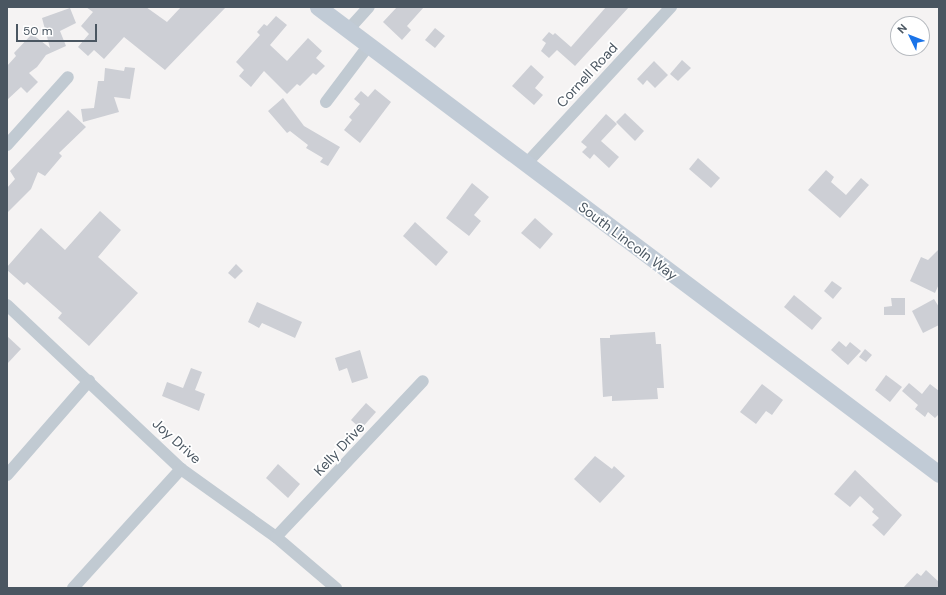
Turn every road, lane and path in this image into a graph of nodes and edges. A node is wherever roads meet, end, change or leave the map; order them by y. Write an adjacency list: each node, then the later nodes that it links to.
1 (318, 7): 4 (main road, South Lincoln Way)
2 (369, 7): 4 (street)
3 (671, 7): 9 (street, Cornell Road)
4 (348, 30): 5 (main road, South Lincoln Way)
5 (369, 45): 7 (street); 9 (main road, South Lincoln Way)
6 (68, 77): 8 (street)
7 (326, 102)
8 (7, 145)
9 (526, 164): 14 (main road, South Lincoln Way)
10 (7, 305): 11 (street, Joy Drive)
11 (89, 381): 13 (street, Joy Drive); 15 (street)
12 (424, 382): 16 (street, Kelly Drive)
13 (181, 469): 16 (street, Joy Drive); 17 (street)
14 (939, 474)
15 (7, 475)
16 (276, 537): 18 (street, Joy Drive)
17 (73, 588)
18 (336, 588)

